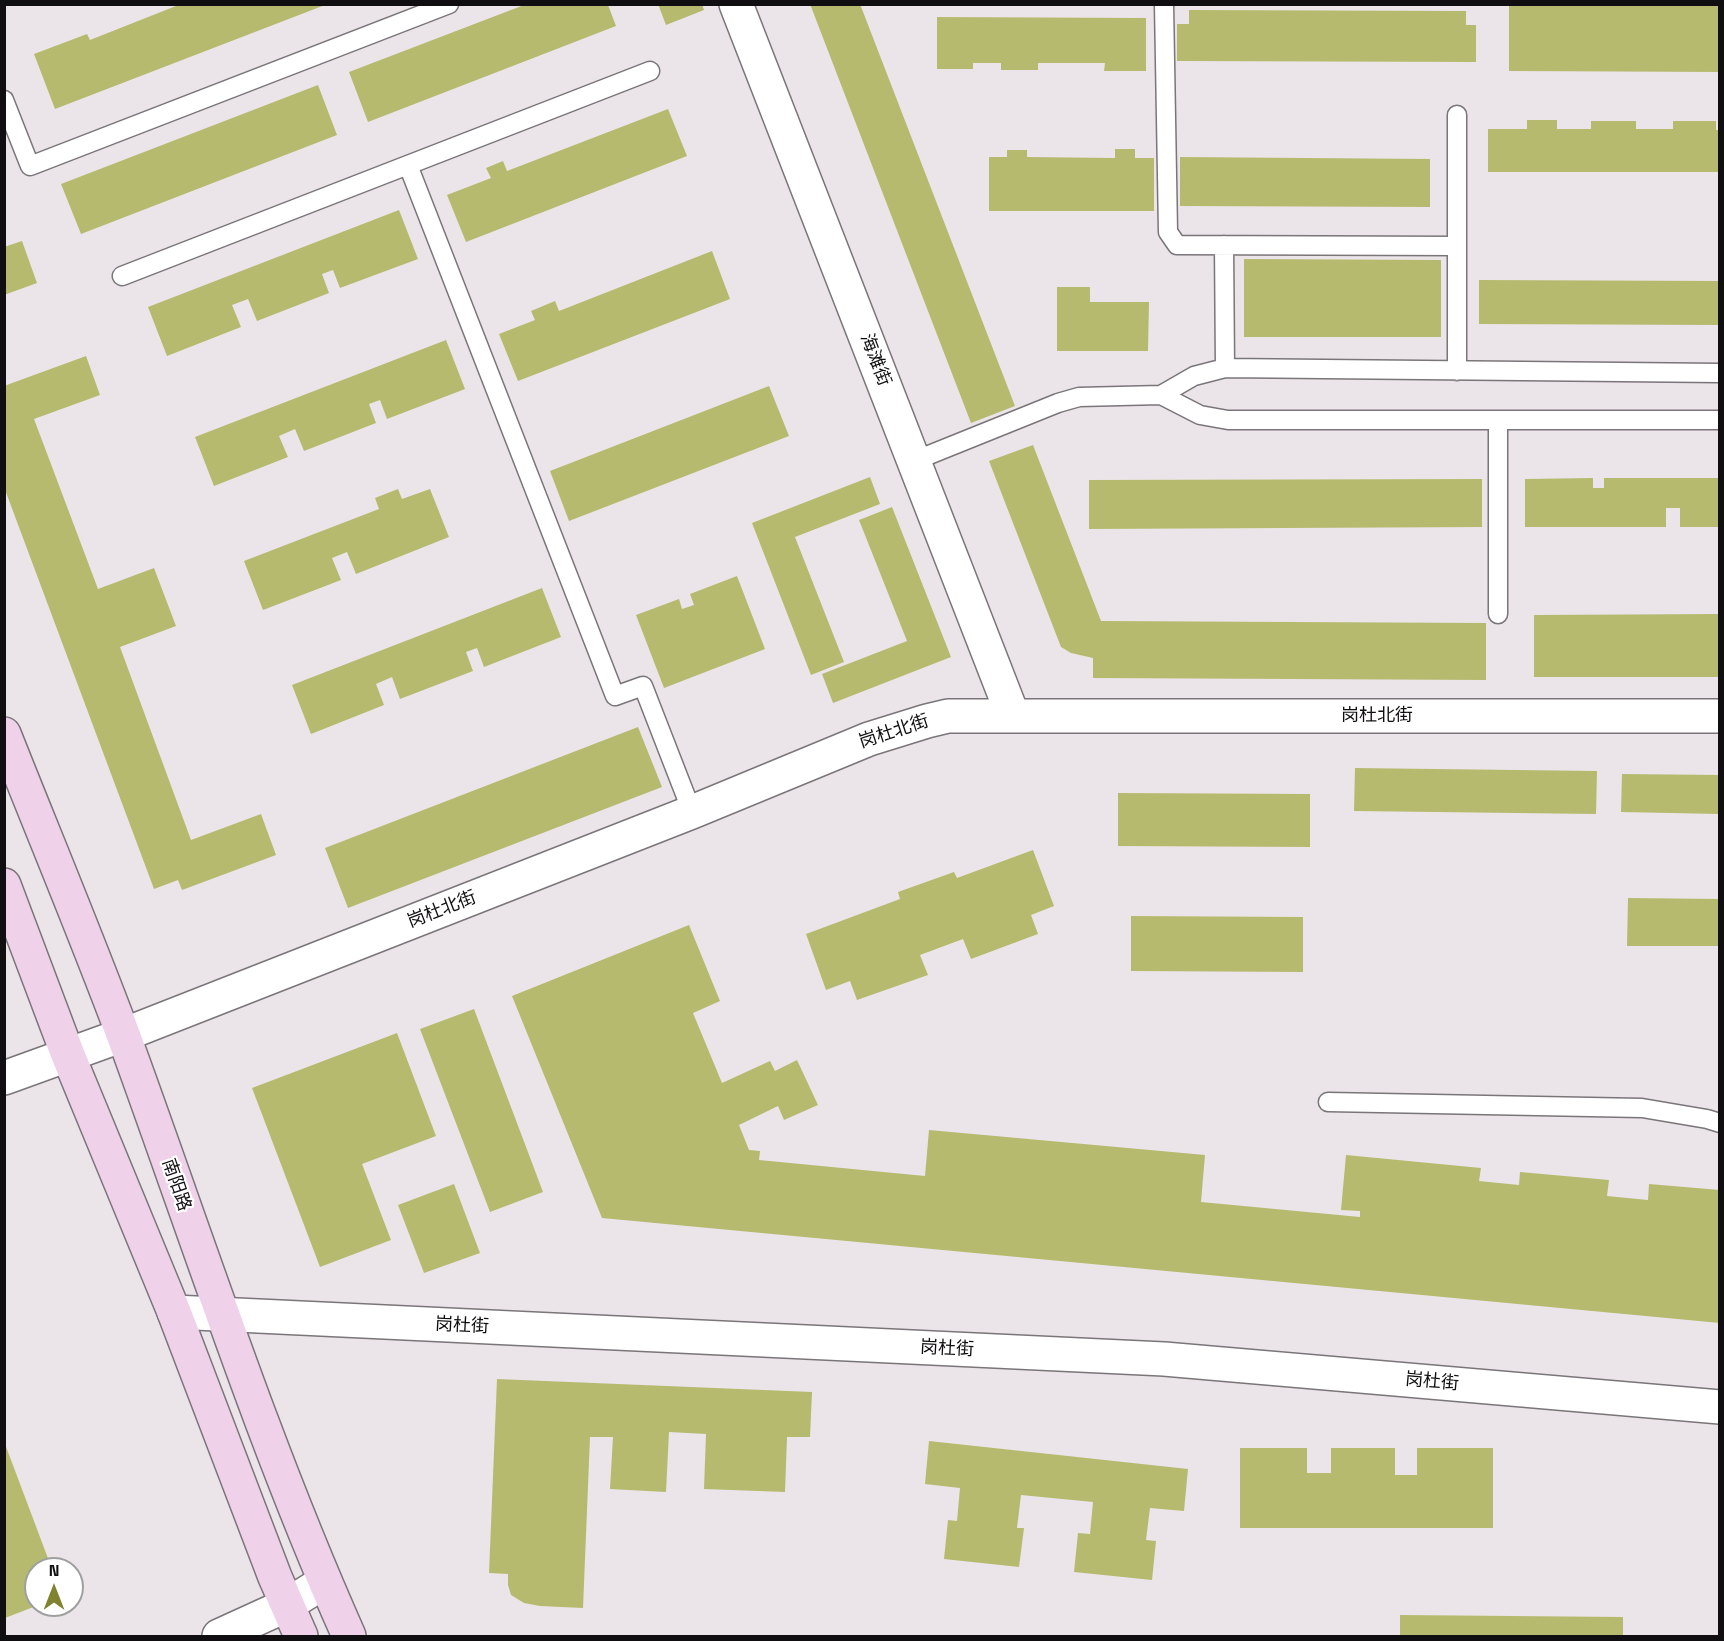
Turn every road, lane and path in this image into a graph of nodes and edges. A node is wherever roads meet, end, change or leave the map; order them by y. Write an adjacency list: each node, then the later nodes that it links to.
1 (449, 4): 5 (lane)
2 (736, 4): 17 (street, 海滩街)
3 (1164, 4): 8 (lane)
4 (650, 71): 7 (lane)
5 (4, 100)
6 (1457, 115): 9 (lane)
7 (408, 165): 10 (lane); 22 (lane)
8 (1224, 245): 9 (lane); 11 (lane)
9 (1457, 246): 12 (lane)
10 (122, 276)
11 (1225, 368): 12 (lane); 14 (lane)
12 (1457, 371): 13 (lane)
13 (1719, 374)
14 (1161, 395): 15 (lane); 17 (lane)
15 (1498, 420): 16 (lane); 18 (lane)
16 (1719, 420)
17 (914, 461): 19 (street, 海滩街)
18 (1498, 614)
19 (1013, 716): 20 (street, 岗杜北街); 22 (street, 岗杜北街)
20 (1719, 716)
21 (4, 734): 24 (main road, 南阳路)
22 (692, 812): 24 (street, 岗杜北街)
23 (4, 885): 25 (main road)
24 (123, 1035): 25 (street, 岗杜北街); 30 (main road, 南阳路)
25 (68, 1055): 26 (street, 岗杜北街); 29 (main road)
26 (4, 1078)
27 (1328, 1102): 28 (lane)
28 (1719, 1123)
29 (174, 1312): 30 (street, 岗杜街); 33 (main road)
30 (222, 1315): 31 (street, 岗杜街); 32 (main road, 南阳路)
31 (1719, 1407)
32 (324, 1582): 33 (street); 36 (main road, 南阳路)
33 (287, 1605): 34 (street); 35 (main road)
34 (219, 1636)
35 (301, 1636)
36 (348, 1636)

